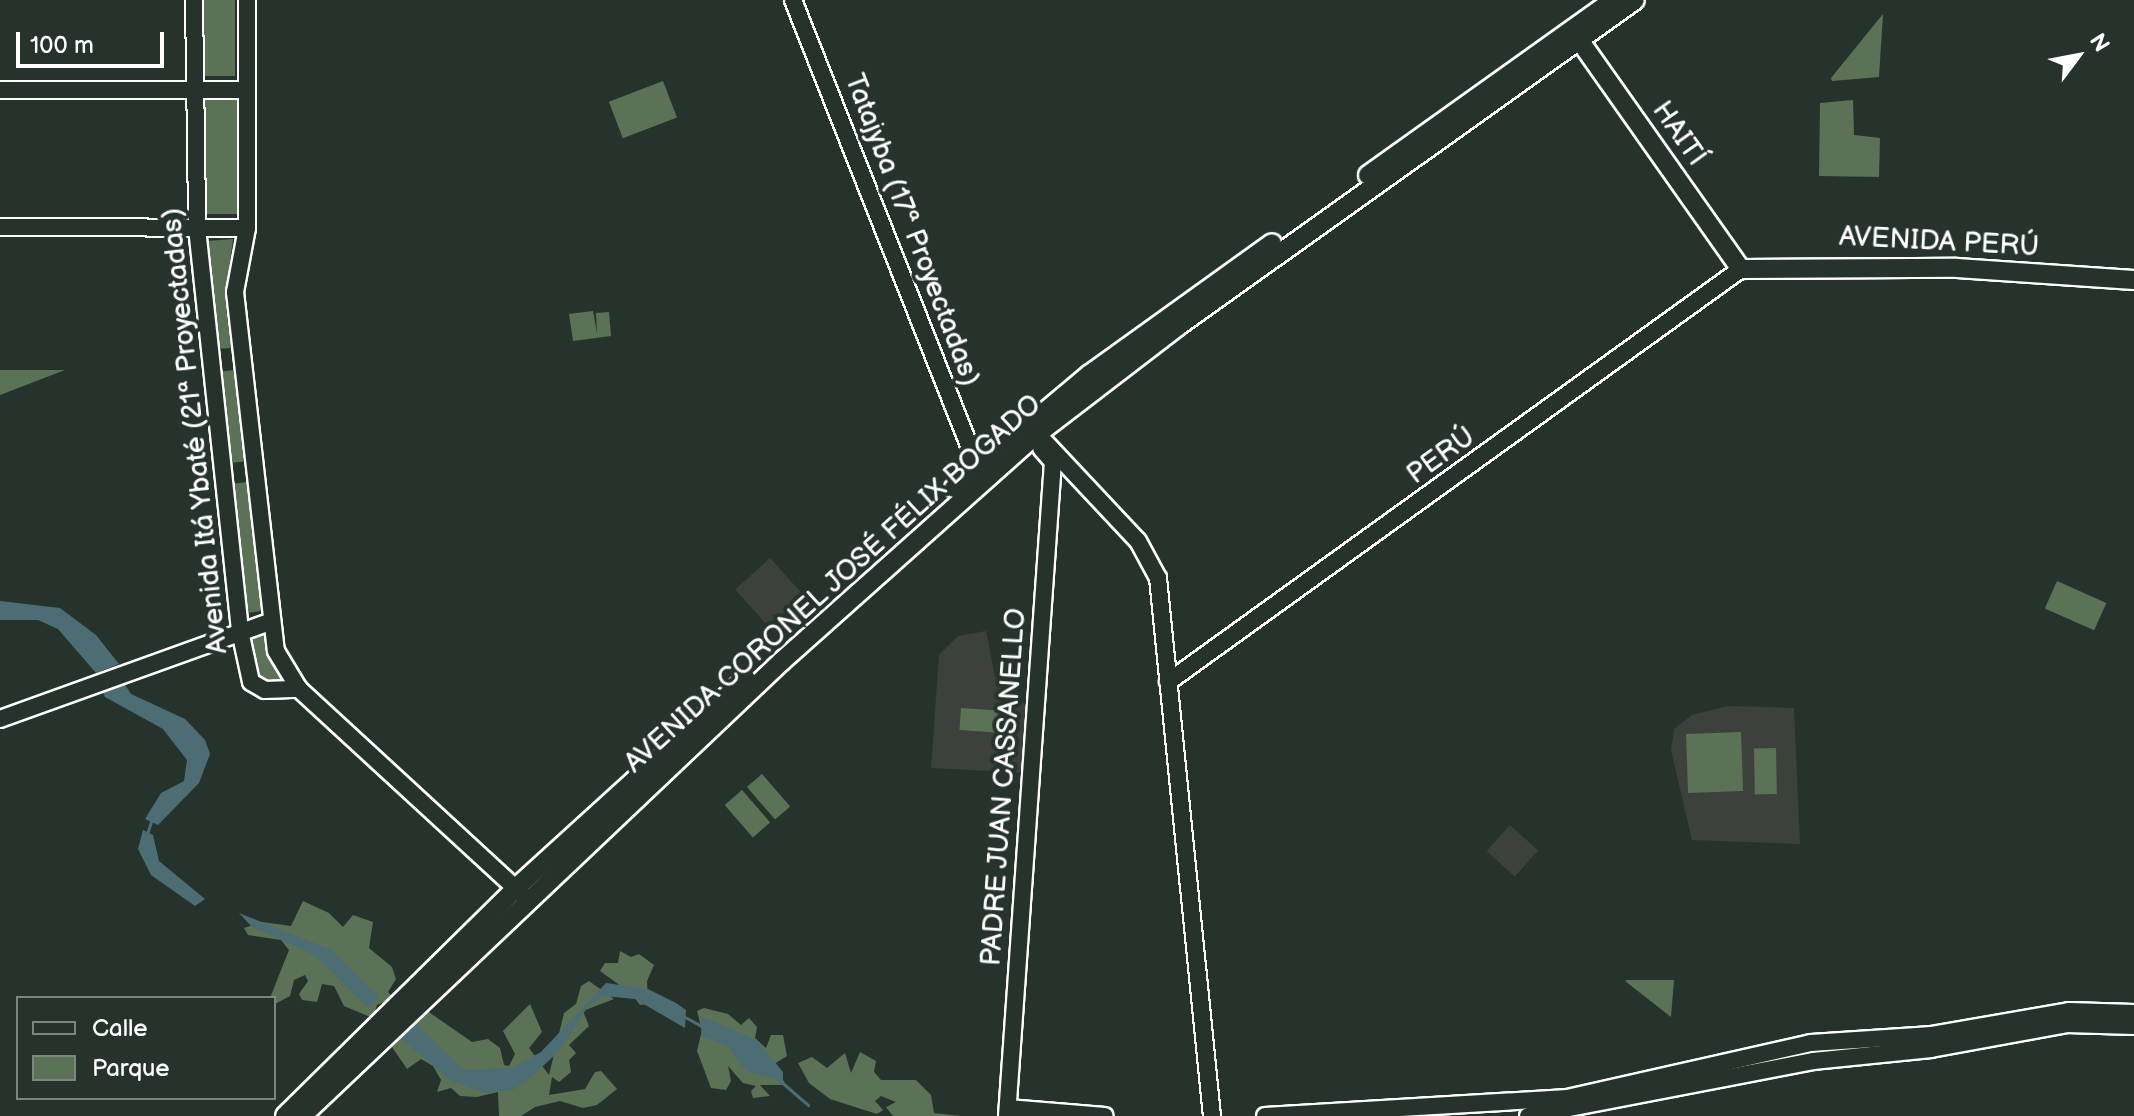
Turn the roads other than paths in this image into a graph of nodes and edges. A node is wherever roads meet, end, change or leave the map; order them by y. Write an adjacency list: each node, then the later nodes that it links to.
1 (194, 0): 9 (street, Avenida Itá Ybaté (21ª Proyectadas))
2 (247, 0): 8 (street, Avenida Itá Ybaté (21ª Proyectadas))
3 (793, 0): 16 (street, Tatajyba (17ª Proyectadas))
4 (1613, 0): 6 (main road, AVENIDA CORONEL JOSÉ FÉLIX BOGADO)
5 (1635, 0): 6 (main road, AVENIDA CORONEL JOSÉ FÉLIX BOGADO)
6 (1576, 36): 13 (main road, HAITÍ); 15 (main road, AVENIDA CORONEL JOSÉ FÉLIX BOGADO)
7 (0, 90): 9 (street)
8 (247, 90): 9 (street); 12 (street, Avenida Itá Ybaté (21ª Proyectadas))
9 (194, 91): 11 (street, Avenida Itá Ybaté (21ª Proyectadas))
10 (0, 227): 11 (street)
11 (197, 228): 12 (street); 20 (street, Avenida Itá Ybaté (21ª Proyectadas))
12 (247, 228): 19 (street, Avenida Itá Ybaté (21ª Proyectadas))
13 (1741, 269): 14 (main road, AVENIDA PERÚ); 21 (street, PERÚ)
14 (2134, 280)
15 (1029, 431): 16 (main road, AVENIDA CORONEL JOSÉ FÉLIX BOGADO); 17 (street); 18 (street, PADRE JUAN CASSANELLO)
16 (980, 473): 24 (main road, AVENIDA CORONEL JOSÉ FÉLIX BOGADO)
17 (1089, 488): 18 (street); 21 (street)
18 (1050, 496): 28 (street, PADRE JUAN CASSANELLO)
19 (272, 621): 20 (street); 22 (street, Avenida Itá Ybaté (21ª Proyectadas))
20 (240, 631): 22 (street, Avenida Itá Ybaté (21ª Proyectadas)); 23 (street)
21 (1168, 682): 32 (street)
22 (299, 689): 24 (street)
23 (0, 719)
24 (522, 893): 27 (main road, AVENIDA CORONEL JOSÉ FÉLIX BOGADO)
25 (2134, 1013): 33 (street)
26 (2134, 1026): 34 (street)
27 (378, 1033): 29 (main road, AVENIDA CORONEL JOSÉ FÉLIX BOGADO); 30 (main road, AVENIDA CORONEL JOSÉ FÉLIX BOGADO)
28 (1008, 1112): 31 (street)
29 (285, 1116)
30 (302, 1116)
31 (1105, 1116)
32 (1212, 1116)
33 (1265, 1116)
34 (1528, 1116)

